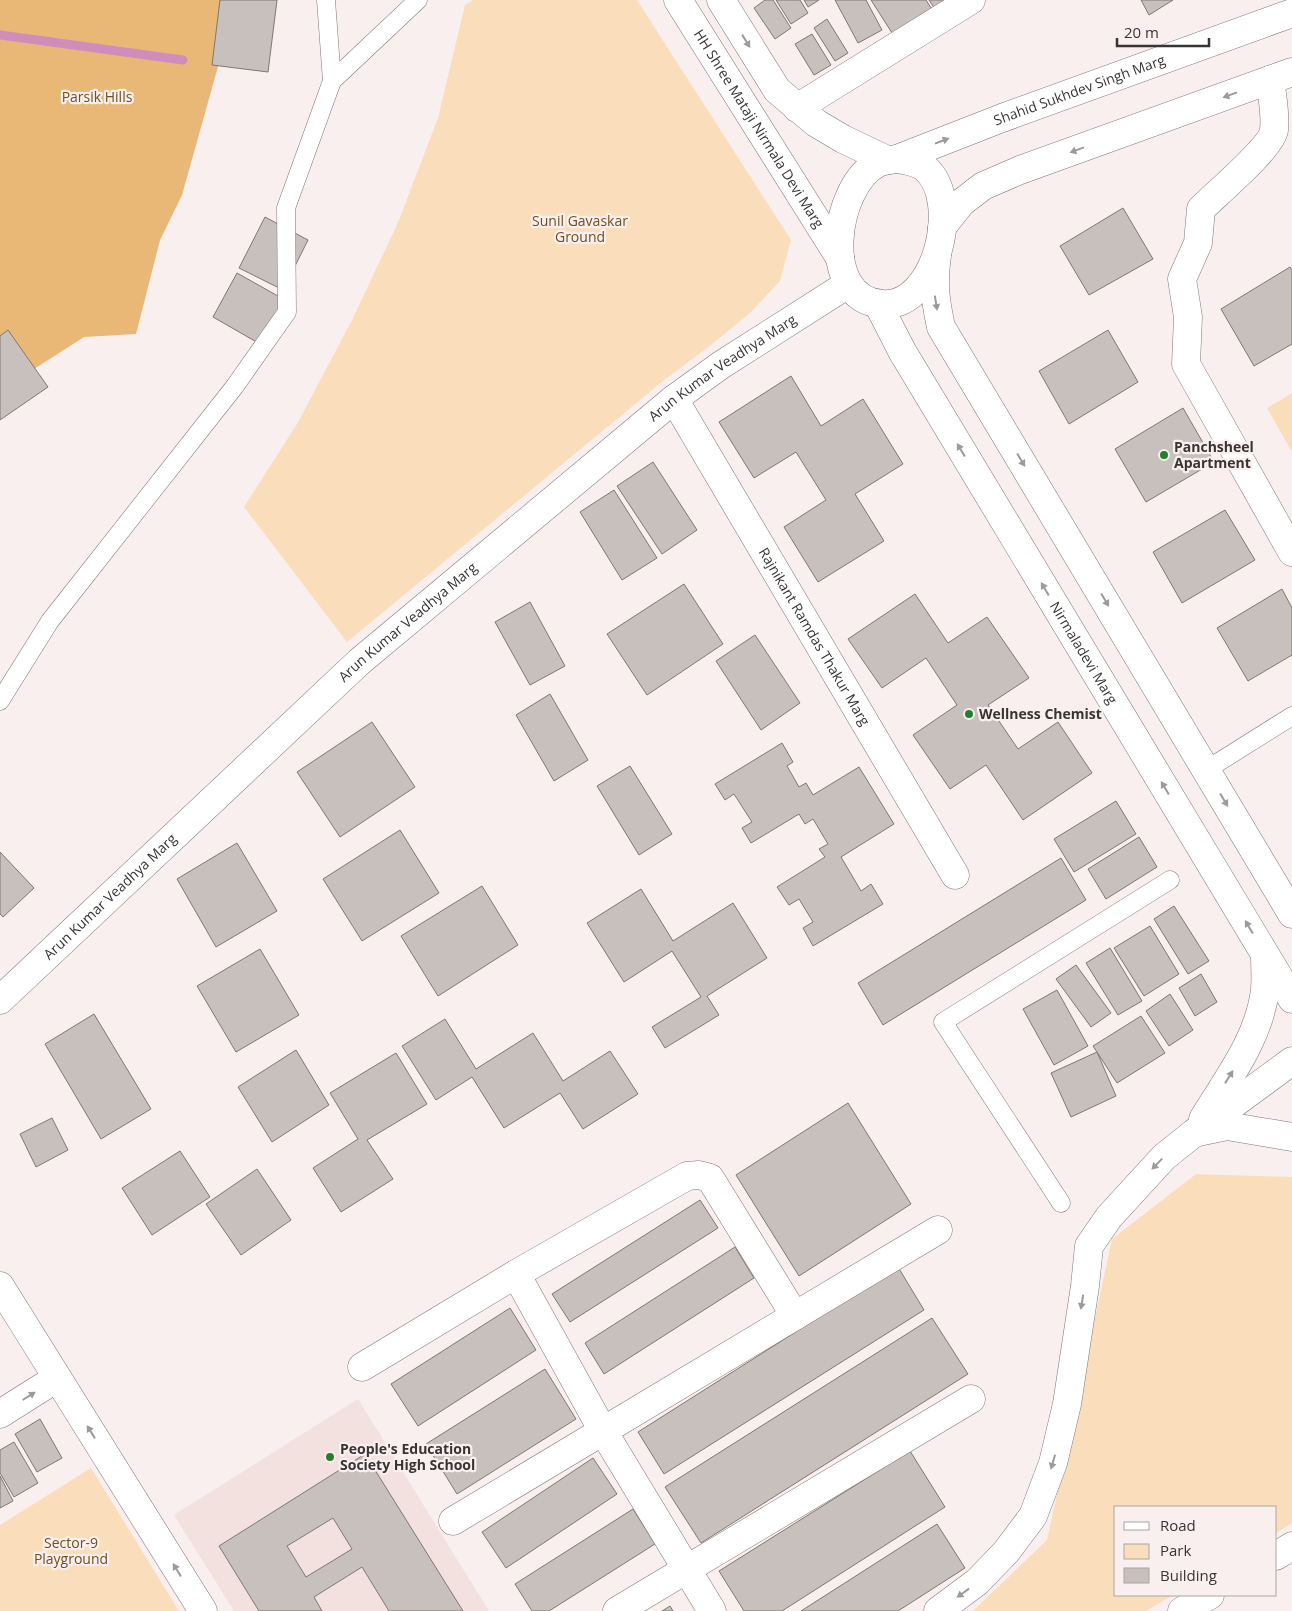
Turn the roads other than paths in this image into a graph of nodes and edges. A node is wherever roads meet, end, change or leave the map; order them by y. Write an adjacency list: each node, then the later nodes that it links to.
1 (326, 0): 8 (lane)
2 (418, 0): 8 (lane)
3 (678, 0): 13 (street, HH Shree Mataji Nirmala Devi Marg)
4 (722, 0): 9 (street, one-way to 9)
5 (971, 0): 9 (street)
6 (1292, 13): 10 (street, Shahid Sukhdev Singh Marg, one-way to 6)
7 (1281, 76): 11 (street, one-way to 11); 17 (street)
8 (332, 81): 18 (lane)
9 (797, 108): 10 (street)
10 (892, 160): 11 (street); 13 (street)
11 (942, 227): 12 (street)
12 (937, 255): 15 (street); 20 (street, one-way to 20)
13 (840, 258): 14 (street)
14 (848, 284): 15 (street); 16 (street, Arun Kumar Veadhya Marg)
15 (878, 304): 24 (street, Nirmaladevi Marg, one-way to 15)
16 (674, 399): 21 (street, Rajnikant Ramdas Thakur Marg); 26 (street, Arun Kumar Veadhya Marg)
17 (1292, 552)
18 (0, 701)
19 (1292, 716): 20 (lane)
20 (1206, 770): 23 (street, one-way to 23)
21 (955, 875)
22 (1170, 880): 30 (lane)
23 (1292, 914)
24 (1265, 955): 25 (street, Nirmaladevi Marg); 28 (street, one-way to 24)
25 (1292, 999)
26 (0, 1000)
27 (1292, 1061): 28 (street)
28 (1194, 1133): 29 (street); 48 (street, one-way to 48)
29 (1292, 1137)
30 (1061, 1203)
31 (938, 1230): 34 (street)
32 (516, 1274): 34 (street); 35 (street); 39 (street)
33 (0, 1286): 36 (street)
34 (795, 1316): 39 (street)
35 (362, 1367)
36 (58, 1378): 38 (street, one-way to 36); 45 (street, one-way to 36)
37 (971, 1399): 43 (street)
38 (0, 1414)
39 (603, 1430): 40 (street); 43 (street)
40 (453, 1521)
41 (1292, 1546): 42 (street)
42 (1277, 1555)
43 (686, 1568): 46 (street); 47 (street)
44 (1208, 1596): 49 (street)
45 (203, 1611)
46 (617, 1611)
47 (712, 1611)
48 (938, 1611)
49 (1182, 1611)

